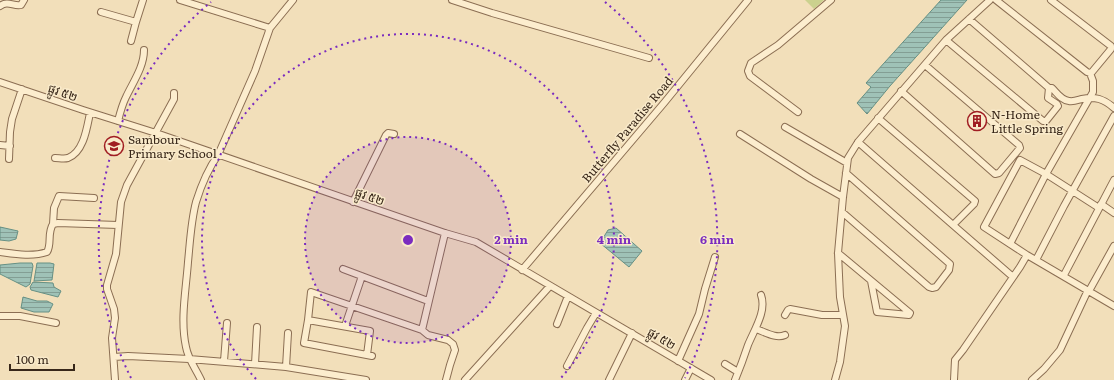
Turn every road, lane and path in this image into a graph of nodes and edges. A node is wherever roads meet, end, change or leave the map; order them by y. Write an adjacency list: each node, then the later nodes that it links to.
1 (24, 0): 11 (street)
2 (143, 0): 14 (street)
3 (180, 0): 15 (street)
4 (293, 0): 15 (street)
5 (452, 0): 19 (street)
6 (748, 0): 67 (street, Butterfly Paradise Road)
7 (831, 0): 30 (street)
8 (990, 0): 13 (street)
9 (996, 0): 21 (street)
10 (1051, 0): 21 (street)
11 (0, 6)
12 (101, 12): 14 (street)
13 (969, 19): 16 (street); 23 (street)
14 (136, 22): 17 (street)
15 (270, 28): 41 (street)
16 (946, 40): 20 (street); 23 (street)
17 (131, 42)
18 (144, 50): 33 (street)
19 (649, 58)
20 (925, 65): 25 (street); 25 (street)
21 (1090, 73): 27 (street)
22 (0, 82): 24 (street, ផ្លូវ ៥២)
23 (1049, 88): 27 (street)
24 (22, 89): 29 (street, ផ្លូវ ៥២); 40 (street)
25 (901, 91): 32 (street)
26 (174, 93): 35 (street)
27 (1090, 98): 28 (street); 46 (street)
28 (1114, 108)
29 (90, 112): 33 (street, ផ្លូវ ៥២); 42 (street)
30 (798, 112)
31 (1114, 116): 48 (street)
32 (878, 118): 38 (street); 57 (street)
33 (118, 121): 35 (street, ផ្លូវ ៥២)
34 (785, 127): 44 (street)
35 (156, 133): 41 (street, ផ្លូវ ៥២); 56 (street)
36 (394, 134): 51 (street)
37 (740, 134): 49 (street)
38 (858, 142): 44 (street); 57 (street)
39 (0, 145): 40 (street)
40 (10, 146): 43 (street)
41 (218, 155): 51 (street, ផ្លូវ ៥២); 95 (street)
42 (55, 158)
43 (9, 159)
44 (847, 163): 45 (street)
45 (846, 173): 49 (street); 53 (street)
46 (1046, 174): 48 (street); 59 (street); 59 (street)
47 (1114, 180): 52 (street)
48 (1072, 191): 52 (street); 65 (street)
49 (843, 196): 53 (street)
50 (94, 198): 55 (street)
51 (353, 202): 58 (street, ផ្លូវ ៥២)
52 (1100, 206): 54 (street); 68 (street)
53 (842, 212): 62 (street)
54 (1114, 213)
55 (53, 224): 56 (street); 61 (street)
56 (118, 225): 94 (street)
57 (953, 225): 70 (street)
58 (445, 233): 67 (street, ផ្លូវ ៥២); 76 (street)
59 (1010, 244): 63 (street)
60 (1114, 246): 73 (street)
61 (0, 252)
62 (838, 253): 71 (street); 81 (street)
63 (1027, 255): 65 (street); 70 (street)
64 (715, 257): 97 (street)
65 (1036, 260): 68 (street)
66 (343, 269): 69 (street)
67 (522, 270): 72 (street, ផ្លូវ ៥២)
68 (1064, 275): 73 (street)
69 (362, 276): 76 (street); 77 (street)
70 (1013, 277): 115 (street)
71 (871, 281): 71 (street)
72 (550, 286): 75 (street, ផ្លូវ ៥២); 109 (street)
73 (1088, 291): 78 (street); 116 (street)
74 (761, 295): 89 (street)
75 (568, 296): 79 (street, ផ្លូវ ៥២); 86 (street)
76 (428, 301): 90 (street)
77 (352, 306): 83 (street); 87 (street); 90 (street)
78 (1114, 306)
79 (596, 313): 92 (street, ផ្លូវ ៥២); 100 (street)
80 (785, 315): 81 (street)
81 (843, 315): 114 (street)
82 (0, 316): 84 (street)
83 (308, 320): 87 (street); 87 (street)
84 (56, 323)
85 (227, 323): 96 (street)
86 (557, 324)
87 (345, 326)
88 (257, 327): 98 (street)
89 (756, 329): 93 (street); 103 (street)
90 (422, 330): 108 (street)
91 (288, 333): 101 (street)
92 (632, 334): 97 (street, ផ្លូវ ៥២); 110 (street)
93 (785, 335)
94 (114, 357): 95 (street); 105 (street)
95 (189, 358): 96 (street); 106 (street)
96 (224, 361): 98 (street)
97 (678, 361): 102 (street, ផ្លូវ ៥២)
98 (255, 364): 101 (street)
99 (725, 364): 103 (street)
100 (567, 366)
101 (286, 367): 104 (street)
102 (692, 368): 111 (street); 112 (street, ផ្លូវ ៥២)
103 (738, 372): 113 (street)
104 (359, 379): 107 (street)
105 (115, 380)
106 (201, 380)
107 (366, 380)
108 (446, 380)
109 (465, 380)
110 (609, 380)
111 (685, 380)
112 (711, 380)
113 (735, 380)
114 (835, 380)
115 (954, 380)
116 (1032, 380)

